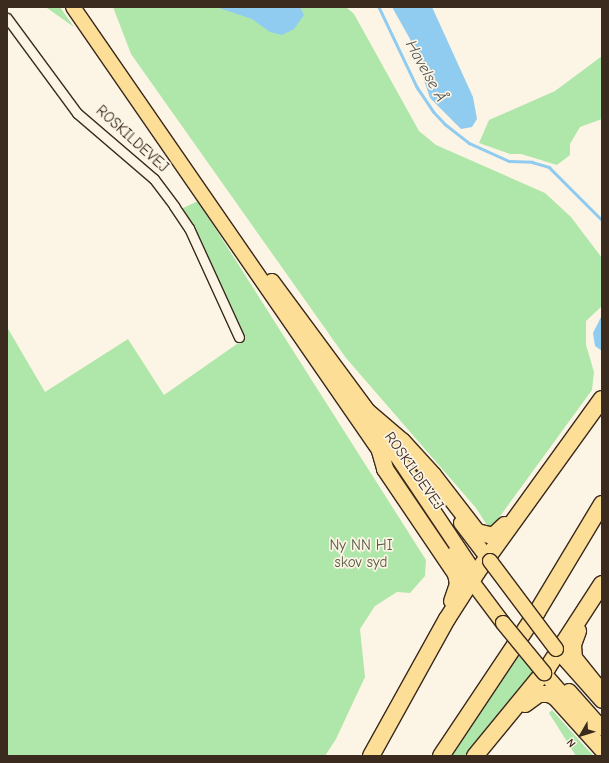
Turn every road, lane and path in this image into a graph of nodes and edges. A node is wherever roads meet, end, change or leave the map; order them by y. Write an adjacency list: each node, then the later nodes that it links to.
1 (73, 7): 3 (main road, ROSKILDEVEJ)
2 (7, 18): 4 (street, ROSKILDEVEJ)
3 (214, 208): 6 (main road, ROSKILDEVEJ); 8 (main road, ROSKILDEVEJ)
4 (239, 337)
5 (602, 399): 7 (highway)
6 (368, 412): 7 (highway); 10 (main road, ROSKILDEVEJ); 11 (main road, ROSKILDEVEJ)
7 (566, 449): 10 (highway)
8 (380, 451): 11 (main road, ROSKILDEVEJ); 19 (highway)
9 (602, 504): 23 (highway)
10 (488, 559): 11 (highway); 14 (main road, ROSKILDEVEJ, bridge)
11 (473, 578): 15 (main road, ROSKILDEVEJ, bridge); 19 (highway)
12 (602, 584): 14 (highway)
13 (602, 590): 16 (highway)
14 (558, 650): 15 (highway); 17 (main road, ROSKILDEVEJ)
15 (546, 670): 18 (main road, ROSKILDEVEJ); 20 (main road, ROSKILDEVEJ); 24 (highway)
16 (602, 693)
17 (602, 701)
18 (602, 728)
19 (386, 729): 22 (highway)
20 (602, 740)
21 (602, 750): 24 (highway)
22 (371, 756)
23 (441, 756)
24 (476, 756)

